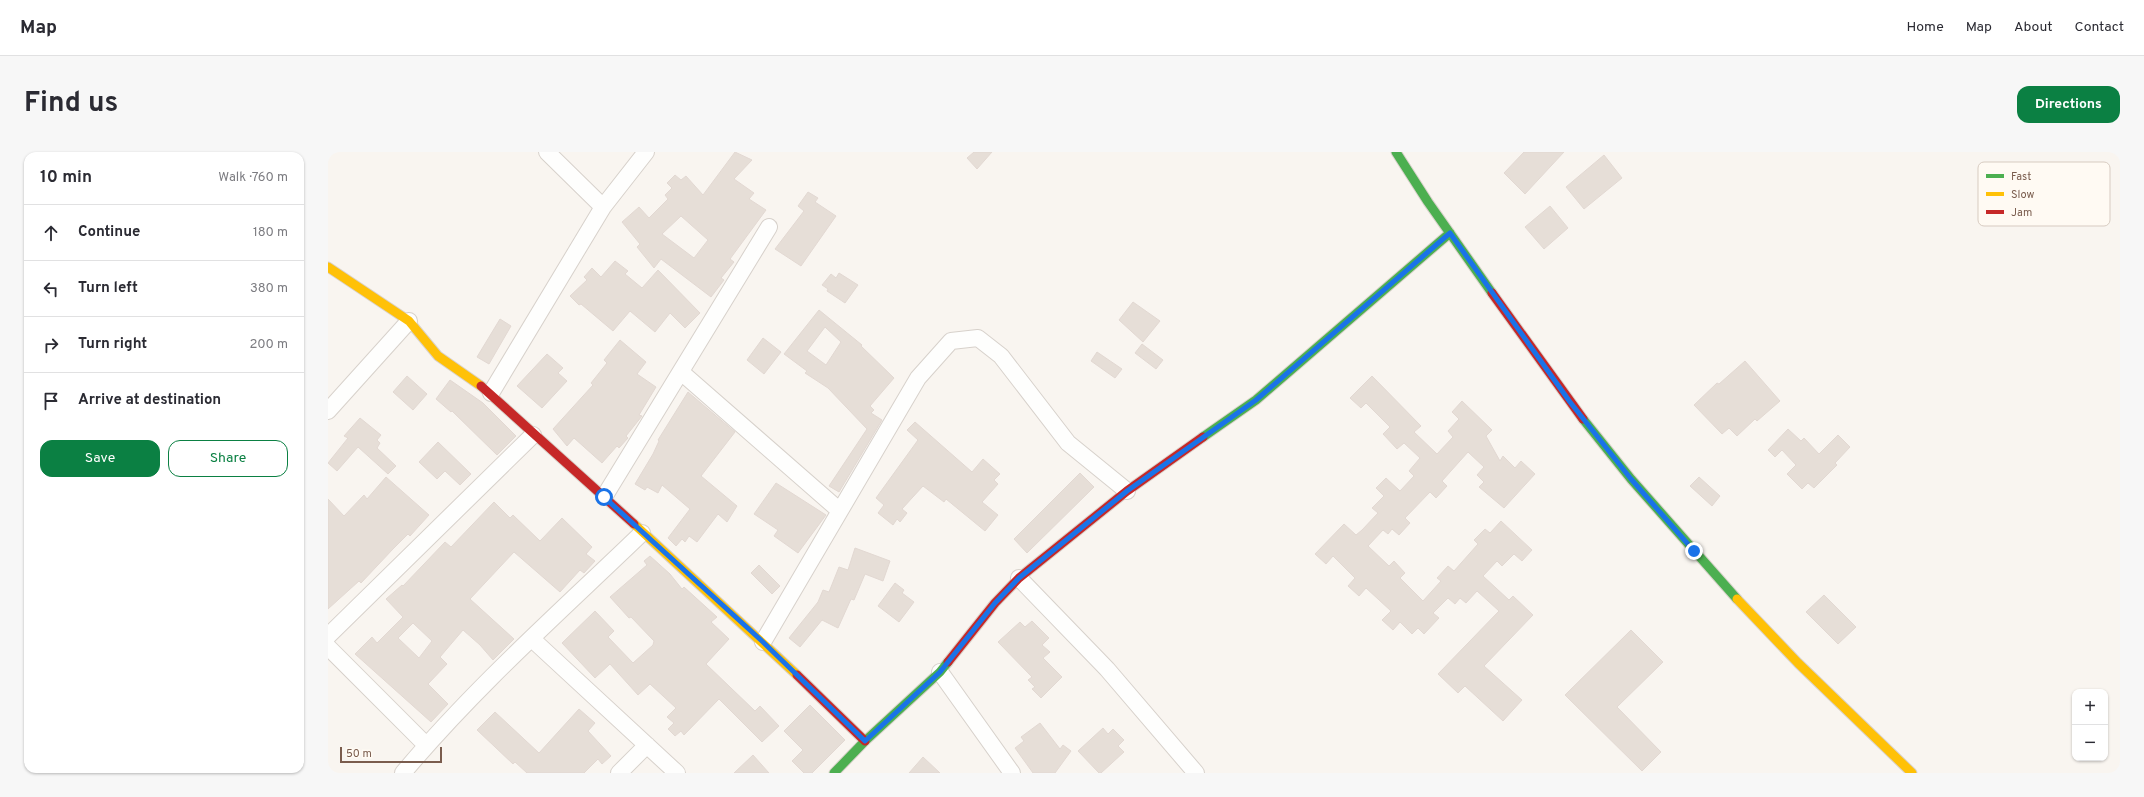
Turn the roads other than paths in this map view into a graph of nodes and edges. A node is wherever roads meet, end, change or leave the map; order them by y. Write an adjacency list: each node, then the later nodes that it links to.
1 (547, 152): 4 (street)
2 (646, 152): 4 (street)
3 (1396, 152): 6 (street)
4 (603, 207): 10 (street)
5 (769, 226): 9 (street)
6 (1450, 233): 13 (street); 32 (street)
7 (328, 267): 8 (street)
8 (409, 320): 10 (street); 11 (street)
9 (681, 372): 14 (street); 15 (street)
10 (491, 392): 12 (street)
11 (328, 411)
12 (533, 435): 14 (street); 18 (street)
13 (1127, 491): 15 (street); 17 (street)
14 (604, 497): 16 (street)
15 (840, 511): 20 (street)
16 (642, 533): 19 (street); 20 (street)
17 (1019, 578): 22 (street); 31 (street)
18 (328, 636)
19 (532, 639): 24 (street); 25 (street)
20 (763, 642): 23 (street)
21 (328, 647): 25 (street)
22 (940, 672): 23 (street); 30 (street)
23 (865, 741): 29 (street)
24 (647, 745): 27 (street); 28 (street)
25 (426, 746): 26 (street)
26 (403, 773)
27 (619, 773)
28 (677, 773)
29 (834, 773)
30 (1012, 773)
31 (1196, 773)
32 (1912, 773)

